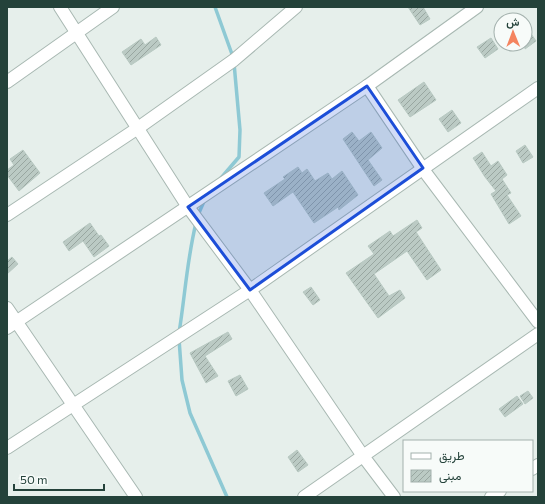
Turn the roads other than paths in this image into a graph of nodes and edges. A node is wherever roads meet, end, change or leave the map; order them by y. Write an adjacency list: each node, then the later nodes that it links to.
1 (60, 7): 5 (street)
2 (113, 7): 5 (street)
3 (296, 7): 9 (street)
4 (477, 7): 7 (street)
5 (76, 33): 6 (street); 9 (street)
6 (7, 82)
7 (367, 86): 10 (street); 11 (street)
8 (538, 88): 10 (street)
9 (138, 128): 11 (street); 12 (street)
10 (423, 168): 13 (street); 15 (street)
11 (188, 207): 13 (street); 16 (street)
12 (7, 216)
13 (250, 290): 18 (street); 20 (street)
14 (7, 308): 16 (street)
15 (538, 322)
16 (12, 325): 18 (street)
17 (538, 334): 20 (street)
18 (73, 405): 19 (street); 21 (street)
19 (7, 448)
20 (363, 456): 22 (street); 23 (street)
21 (136, 497)
22 (304, 497)
23 (394, 497)

